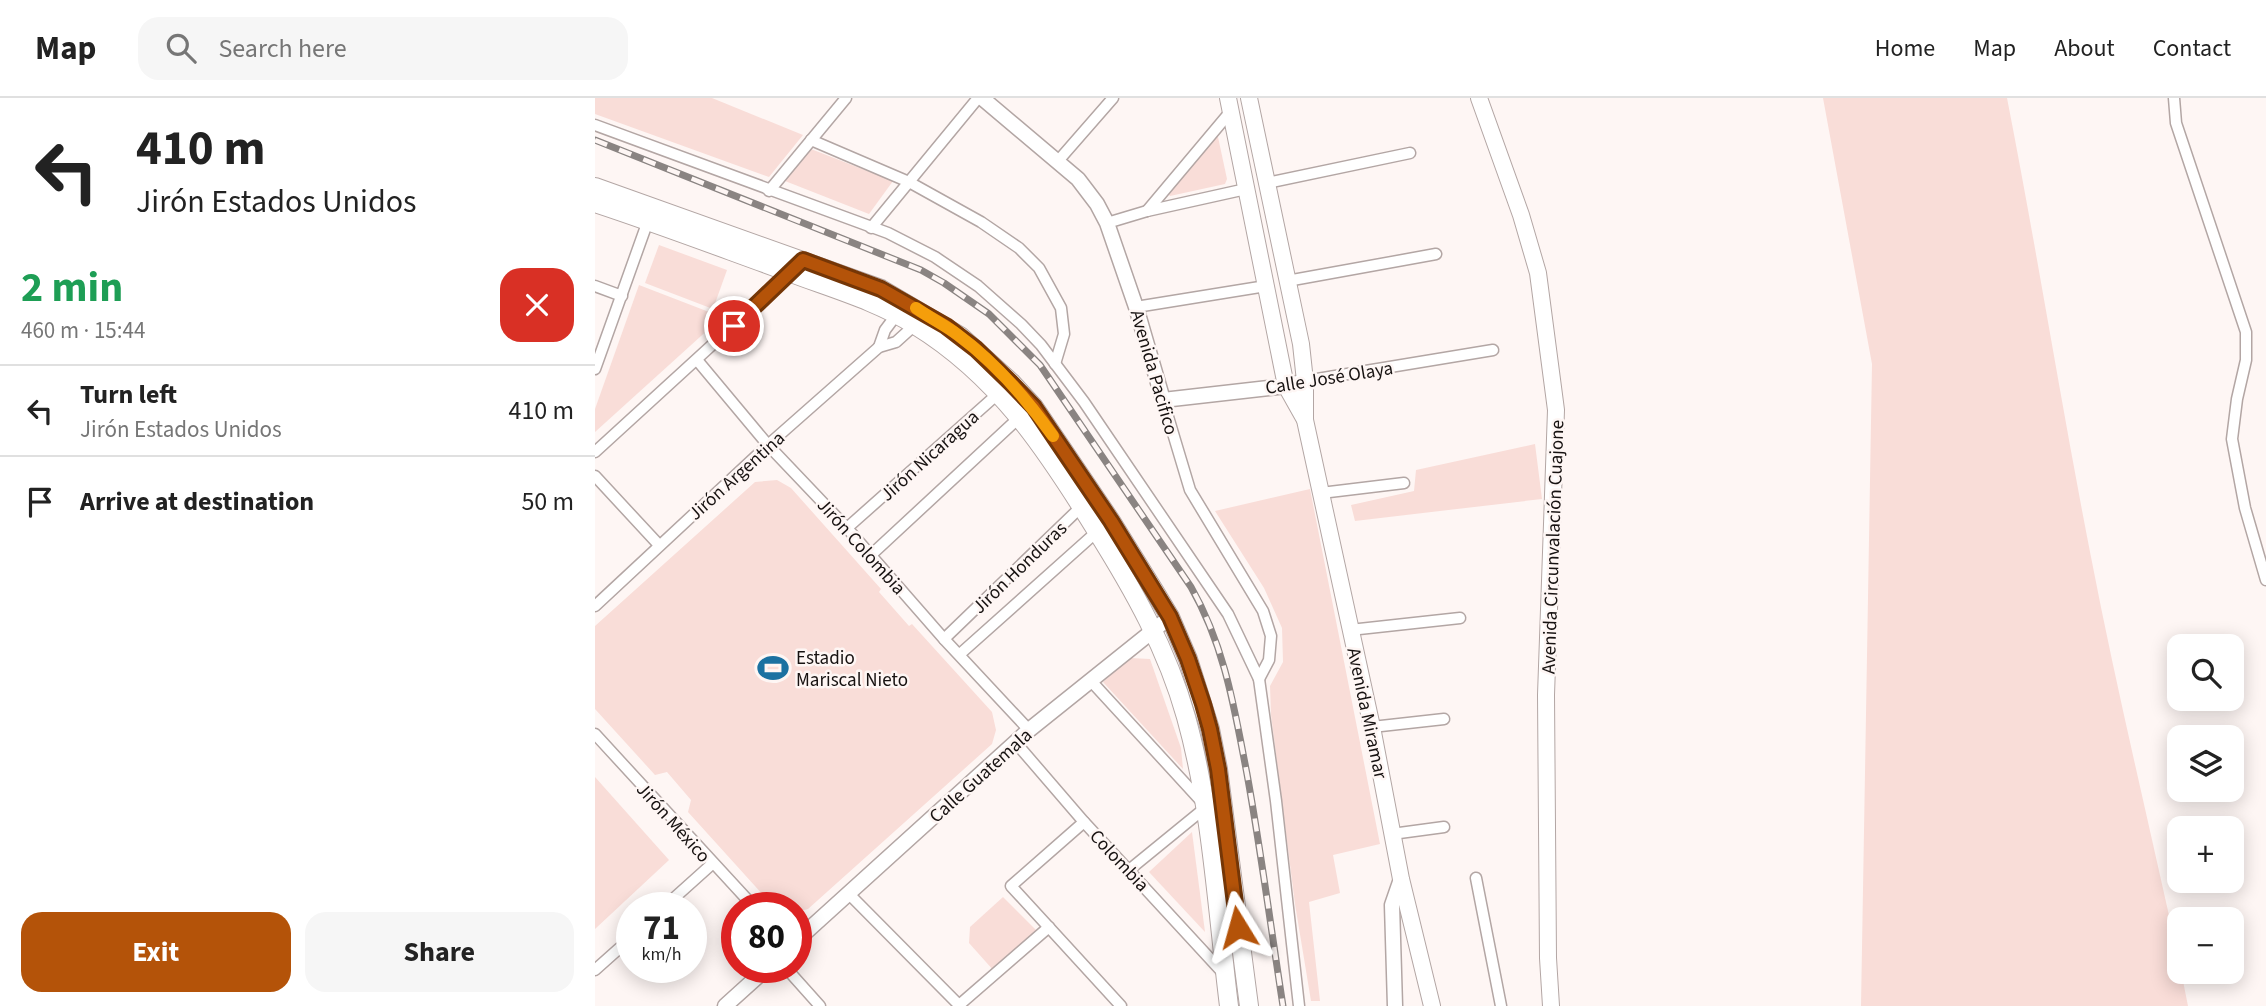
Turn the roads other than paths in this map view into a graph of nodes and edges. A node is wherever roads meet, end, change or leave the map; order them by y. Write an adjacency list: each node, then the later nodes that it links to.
1 (846, 98): 9 (street)
2 (980, 98): 11 (street, Avenida Pacifico); 12 (street)
3 (1113, 98): 11 (street)
4 (1249, 98): 13 (main road, Avenida Miramar)
5 (1479, 98): 95 (main road, Avenida Circunvalación Cuajone)
6 (2174, 98): 52 (street)
7 (1230, 104): 15 (main road, Avenida Miramar); 18 (street)
8 (595, 125): 16 (street)
9 (811, 140): 12 (street); 16 (street)
10 (1410, 153): 13 (street)
11 (1058, 161): 20 (street, Avenida Pacifico)
12 (909, 182): 21 (street); 34 (street)
13 (1267, 184): 24 (main road, Avenida Miramar)
14 (595, 187): 19 (highway)
15 (1246, 189): 18 (street); 26 (main road, Avenida Miramar)
16 (769, 191): 21 (street)
17 (595, 203): 19 (highway)
18 (1147, 211): 20 (street)
19 (651, 215): 23 (highway); 27 (street)
20 (1107, 223): 28 (street, Avenida Pacifico)
21 (871, 228): 34 (street)
22 (1436, 254): 24 (street)
23 (797, 266): 29 (highway); 33 (street)
24 (1287, 281): 36 (main road, Avenida Miramar)
25 (595, 286): 27 (street)
26 (1266, 286): 28 (street); 37 (main road, Avenida Miramar)
27 (622, 296): 35 (street)
28 (1136, 307): 39 (street, Avenida Pacifico)
29 (901, 308): 30 (highway); 31 (street, Jirón Argentina)
30 (921, 320): 31 (street, Jirón Argentina); 38 (highway)
31 (879, 346): 42 (street, Jirón Argentina)
32 (1493, 350): 36 (street, Calle José Olaya)
33 (697, 360): 42 (street, Jirón Colombia); 43 (street)
34 (1055, 364): 60 (street)
35 (595, 369)
36 (1305, 381): 37 (street, Calle José Olaya); 41 (main road, Avenida Miramar)
37 (1286, 386): 39 (street, Calle José Olaya); 41 (main road, Avenida Miramar)
38 (1005, 388): 40 (highway); 49 (street, Jirón Nicaragua)
39 (1164, 400): 60 (street, Avenida Pacifico)
40 (1027, 412): 47 (highway); 51 (street, Jirón Nicaragua)
41 (1305, 420): 46 (main road, Avenida Miramar)
42 (768, 445): 49 (street, Jirón Colombia); 50 (street, Jirón Argentina)
43 (595, 452)
44 (595, 476): 50 (street)
45 (1404, 483): 46 (street)
46 (1321, 493): 57 (main road, Avenida Miramar)
47 (1088, 502): 48 (highway); 58 (street, Jirón Honduras)
48 (1104, 526): 54 (highway); 56 (highway); 59 (street, Jirón Honduras)
49 (848, 528): 51 (street, Jirón Colombia)
50 (659, 545): 53 (street, Jirón Argentina)
51 (871, 555): 58 (street, Jirón Colombia)
52 (2266, 580)
53 (595, 606)
54 (1170, 617): 56 (street, Calle Guatemala); 90 (highway)
55 (1460, 618): 57 (street)
56 (1153, 629): 61 (street, Calle Guatemala); 67 (highway)
57 (1350, 630): 63 (main road, Avenida Miramar)
58 (944, 639): 59 (street, Jirón Colombia)
59 (960, 654): 64 (street, Jirón Colombia)
60 (1259, 679): 91 (street)
61 (1091, 681): 64 (street, Calle Guatemala); 67 (street)
62 (1444, 719): 63 (street)
63 (1371, 727): 70 (main road, Avenida Miramar)
64 (1029, 730): 66 (street, Calle Guatemala)
65 (595, 734): 71 (street, Jirón México)
66 (1016, 743): 68 (street, Colombia); 77 (street, Calle Guatemala)
67 (1205, 807): 72 (street); 82 (highway)
68 (1084, 822): 72 (street, Colombia); 79 (street)
69 (1444, 827): 70 (street)
70 (1392, 834): 74 (main road, Avenida Miramar)
71 (712, 864): 75 (street); 76 (street, Jirón México)
72 (1129, 870): 82 (street, Colombia)
73 (1476, 878): 94 (street)
74 (1401, 879): 92 (street); 93 (main road, Avenida Miramar)
75 (681, 892)
76 (739, 892)
77 (848, 893): 78 (street, Calle Guatemala); 88 (street)
78 (812, 926)
79 (1049, 927): 85 (street); 88 (street)
80 (616, 951): 81 (street)
81 (595, 970)
82 (1225, 975): 89 (highway)
83 (750, 983): 86 (street)
84 (799, 983): 87 (street)
85 (1115, 1004)
86 (725, 1006)
87 (820, 1006)
88 (959, 1006)
89 (1229, 1006)
90 (1249, 1006)
91 (1299, 1006)
92 (1395, 1006)
93 (1432, 1006)
94 (1501, 1006)
95 (1551, 1006)

